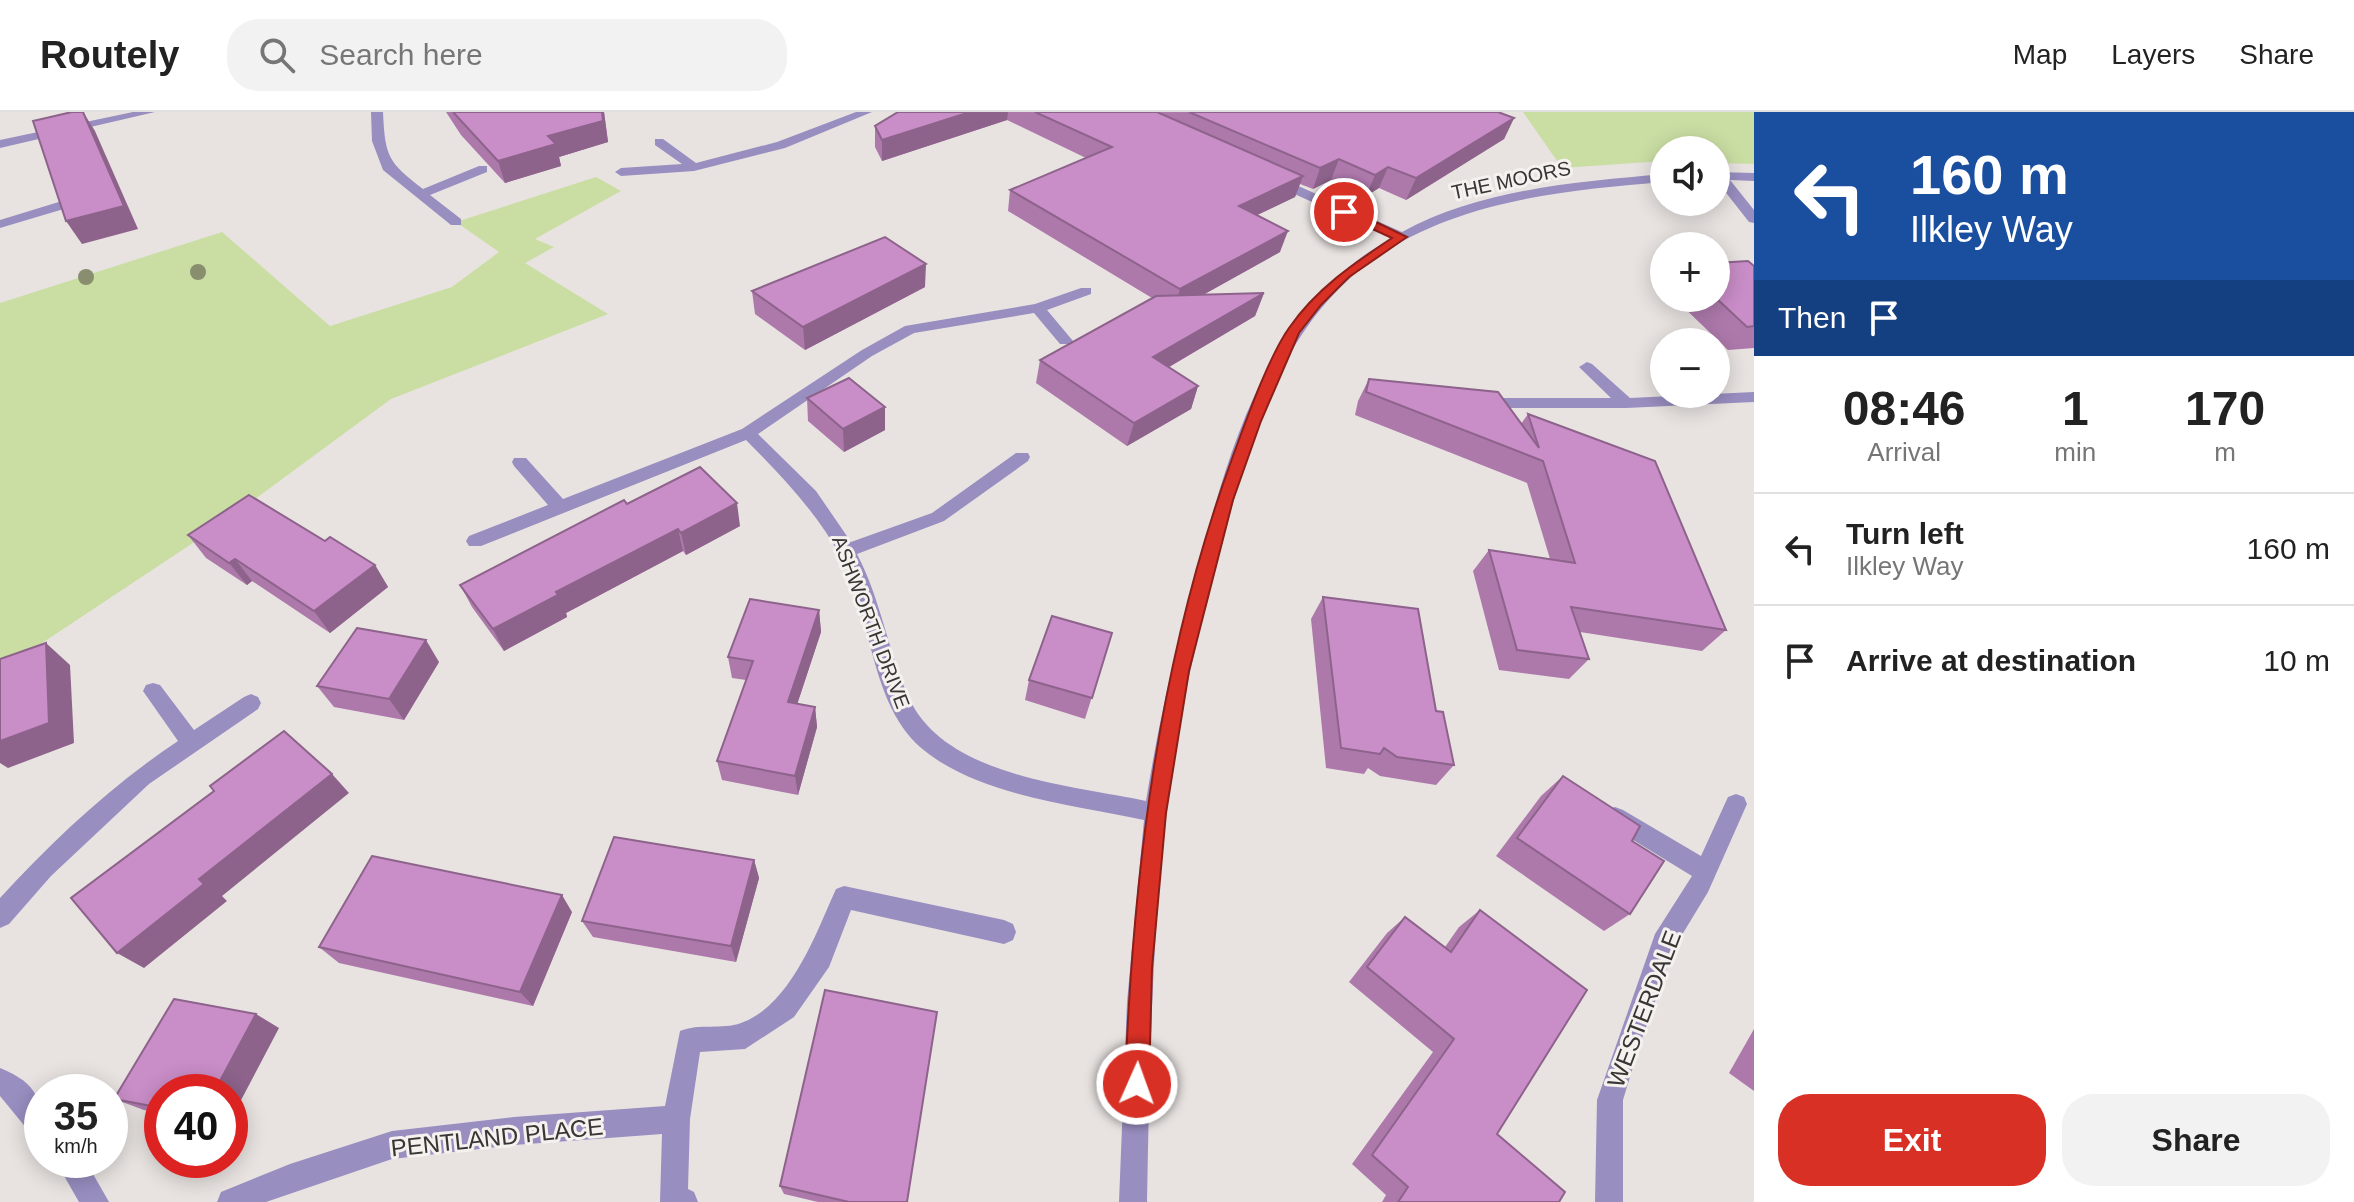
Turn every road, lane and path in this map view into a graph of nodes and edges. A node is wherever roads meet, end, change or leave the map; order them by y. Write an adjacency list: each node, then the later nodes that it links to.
1 (149, 112): 6 (street)
2 (377, 112): 15 (street)
3 (866, 112): 7 (street)
4 (0, 129): 6 (street)
5 (659, 142): 7 (street)
6 (1, 144)
7 (694, 167): 9 (street)
8 (483, 169): 15 (street)
9 (621, 172)
10 (1259, 173): 20 (street)
11 (1730, 176): 12 (street)
12 (1754, 177)
13 (1650, 179): 20 (street, THE MOORS)
14 (1730, 190): 17 (street)
15 (422, 194): 18 (street)
16 (62, 205): 19 (street)
17 (1754, 219)
18 (456, 222)
19 (0, 224)
20 (1401, 237): 39 (street, THE MOORS)
21 (1086, 291): 22 (street)
22 (1038, 308): 23 (street); 28 (street)
23 (1065, 341)
24 (1587, 367): 27 (street)
25 (1754, 397): 27 (street)
26 (1453, 403): 27 (street)
27 (1626, 403)
28 (748, 433): 31 (street); 33 (street, ASHWORTH DRIVE)
29 (1022, 457): 33 (street)
30 (520, 462): 31 (street)
31 (560, 507): 32 (street)
32 (475, 541)
33 (846, 551): 39 (street, ASHWORTH DRIVE)
34 (153, 691): 36 (street)
35 (251, 703): 36 (street)
36 (192, 743): 41 (street)
37 (1736, 804): 40 (street, WESTERDALE)
38 (1598, 807): 40 (street)
39 (1156, 813): 50 (street, THE MOORS)
40 (1706, 872): 51 (street, WESTERDALE)
41 (0, 916)
42 (1004, 932): 45 (street)
43 (0, 1081): 44 (street)
44 (24, 1102)
45 (676, 1119): 47 (street); 49 (street, PENTLAND PLACE)
46 (80, 1178): 48 (street)
47 (678, 1200)
48 (95, 1202)
49 (231, 1202)
50 (1133, 1202)
51 (1609, 1202)

